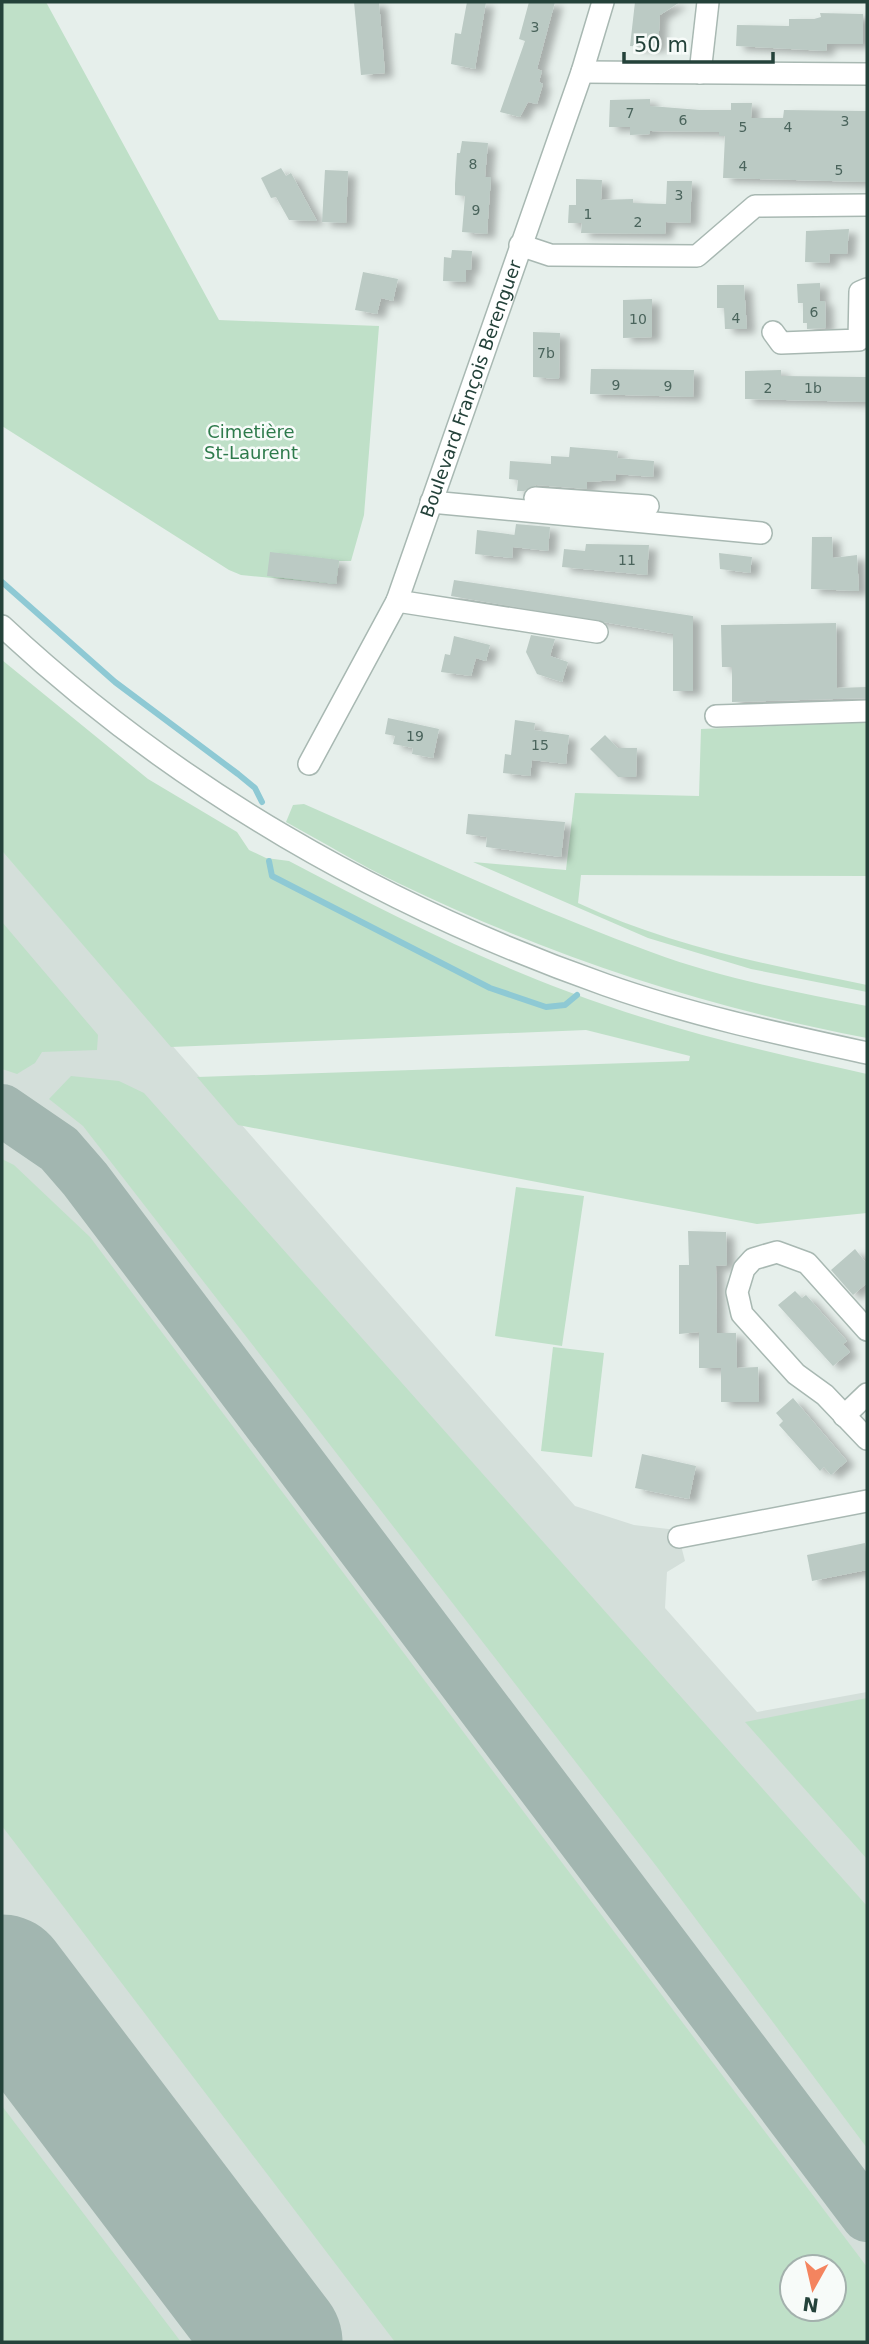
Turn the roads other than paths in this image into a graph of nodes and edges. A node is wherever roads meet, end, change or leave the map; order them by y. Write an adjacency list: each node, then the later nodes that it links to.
1 (603, 2): 3 (street, Boulevard François Berenguer)
2 (708, 2): 4 (street)
3 (582, 72): 4 (street); 7 (street, Boulevard François Berenguer)
4 (700, 73): 5 (street)
5 (867, 74)
6 (867, 205): 7 (street)
7 (520, 245): 10 (street, Boulevard François Berenguer)
8 (867, 289): 9 (street)
9 (773, 332)
10 (433, 496): 11 (street); 12 (street); 13 (street, Boulevard François Berenguer)
11 (648, 506)
12 (761, 533)
13 (397, 601): 15 (street); 18 (street, Boulevard François Berenguer)
14 (2, 626): 19 (street)
15 (597, 632)
16 (867, 711): 17 (street)
17 (716, 716)
18 (309, 764)
19 (867, 1053)
20 (867, 1330): 22 (street)
21 (867, 1394): 22 (street)
22 (844, 1416): 23 (street)
23 (867, 1438)
24 (867, 1501): 25 (street)
25 (679, 1537)

